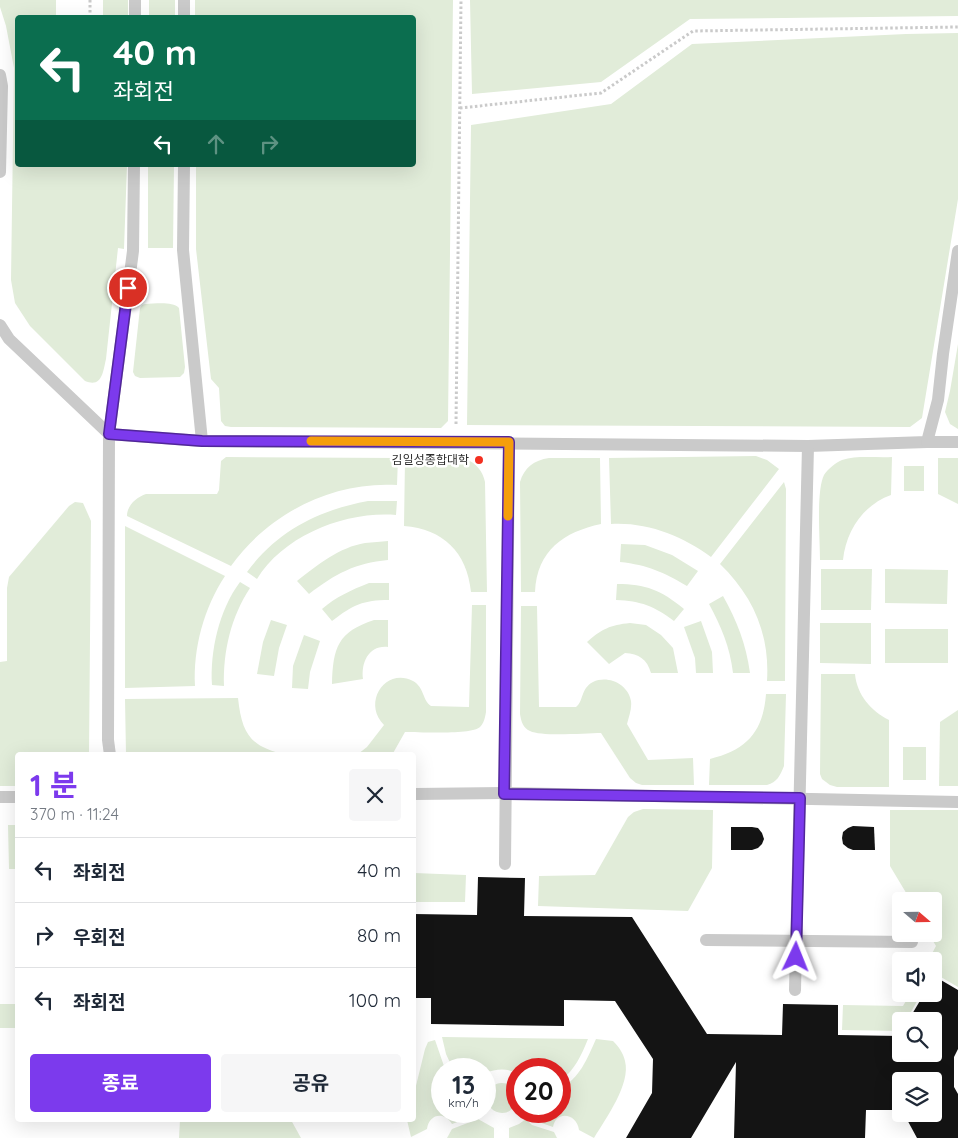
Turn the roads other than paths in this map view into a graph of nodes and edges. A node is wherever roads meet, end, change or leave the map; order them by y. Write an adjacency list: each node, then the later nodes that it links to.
1 (135, 0): 3 (lane)
2 (184, 0): 4 (lane)
3 (135, 15)
4 (184, 15)
5 (0, 75): 8 (lane)
6 (134, 167): 11 (lane)
7 (184, 167): 12 (lane)
8 (0, 172)
9 (958, 252): 14 (lane)
10 (0, 325): 11 (lane)
11 (109, 434): 12 (lane); 17 (lane)
12 (202, 441): 13 (lane)
13 (509, 442): 16 (lane); 19 (lane)
14 (928, 442): 15 (lane); 16 (lane)
15 (958, 442)
16 (808, 446): 22 (lane)
17 (110, 752)
18 (416, 794): 19 (lane)
19 (504, 794): 22 (lane); 24 (lane)
20 (0, 797): 21 (lane)
21 (15, 797)
22 (800, 798): 23 (lane); 26 (lane)
23 (958, 802)
24 (504, 864)
25 (706, 940): 26 (lane)
26 (797, 941): 27 (lane); 28 (lane)
27 (892, 942)
28 (795, 990)

